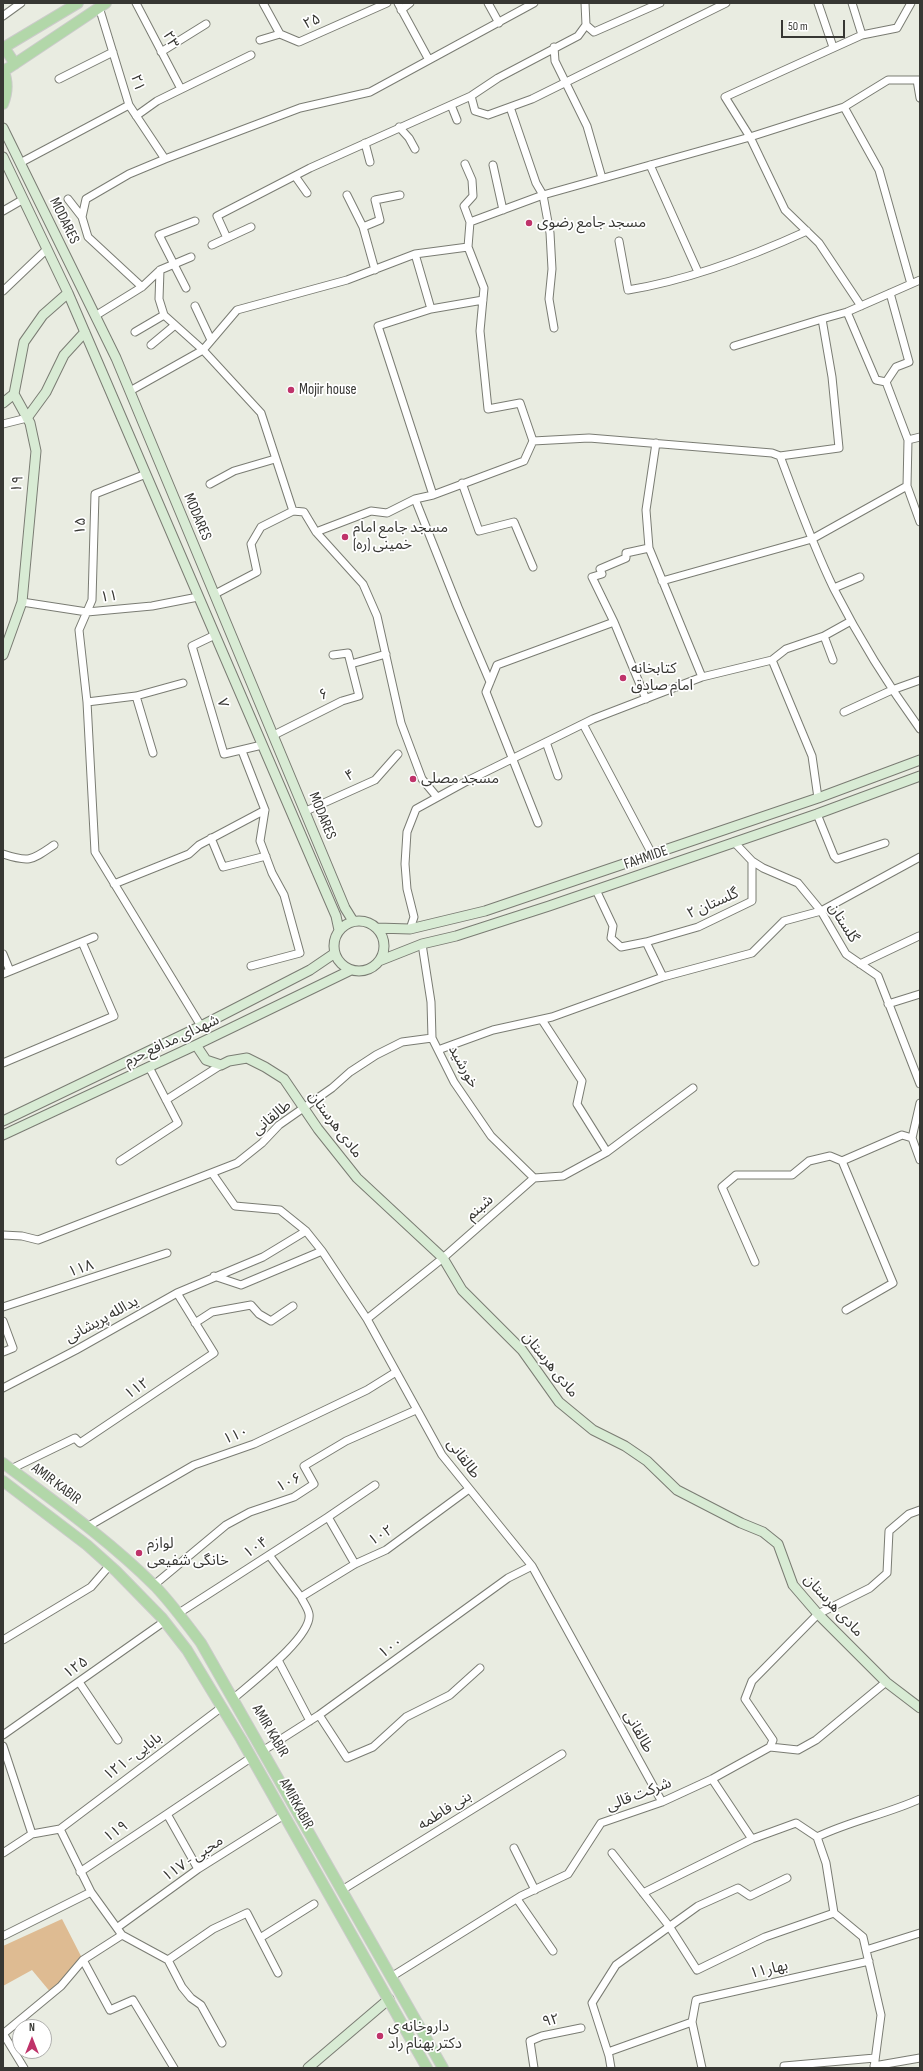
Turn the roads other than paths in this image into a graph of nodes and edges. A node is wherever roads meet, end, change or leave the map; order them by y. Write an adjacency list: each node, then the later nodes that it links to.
1 (21, 3): 17 (street)
2 (78, 3): 26 (main road)
3 (136, 3): 28 (street, ۲۳)
4 (263, 3): 21 (street)
5 (388, 3): 21 (street, ۲۵)
6 (410, 3): 16 (street)
7 (488, 3): 18 (street)
8 (585, 3): 20 (street)
9 (660, 3): 20 (street)
10 (726, 3): 35 (street)
11 (818, 3): 25 (street)
12 (852, 3): 22 (street)
13 (911, 3): 22 (street)
14 (530, 4): 18 (street)
15 (103, 5): 27 (street, ۲۱); 31 (main road)
16 (400, 6): 30 (street)
17 (3, 16)
18 (499, 23): 30 (street)
19 (206, 24): 28 (street)
20 (586, 25): 24 (street)
21 (280, 34): 23 (street)
22 (862, 35): 25 (street)
23 (260, 40)
24 (554, 47): 35 (street); 37 (street)
25 (833, 47): 48 (street)
26 (4, 48): 31 (main road)
27 (113, 52): 33 (street); 40 (street, ۲۱)
28 (161, 52): 36 (street, ۲۳)
29 (250, 55): 36 (street)
30 (429, 60): 52 (street)
31 (14, 64): 32 (main road)
32 (4, 70): 39 (main road)
33 (59, 79)
34 (918, 80): 38 (street); 43 (street)
35 (567, 83): 42 (street); 59 (street)
36 (180, 89): 44 (street)
37 (471, 96): 41 (street); 42 (street)
38 (920, 98)
39 (3, 104)
40 (129, 104): 44 (street, ۲۱); 54 (street)
41 (451, 105): 45 (street); 46 (street)
42 (510, 107): 63 (street)
43 (844, 107): 48 (street); 86 (street)
44 (136, 116): 52 (street, ۲۱)
45 (458, 120)
46 (399, 127): 49 (street); 50 (street)
47 (3, 128): 54 (main road, MODARES)
48 (750, 137): 57 (street); 73 (street)
49 (365, 143): 53 (street); 58 (street)
50 (415, 148)
51 (3, 157): 65 (main road, MODARES)
52 (165, 159): 68 (street)
53 (370, 162)
54 (20, 163): 98 (main road, MODARES)
55 (465, 164): 70 (street)
56 (492, 165): 66 (street)
57 (650, 165): 59 (street); 84 (street)
58 (295, 176): 60 (street); 74 (street)
59 (602, 178): 63 (street)
60 (307, 193)
61 (348, 195): 72 (street)
62 (400, 195): 72 (street)
63 (543, 195): 66 (street); 101 (street)
64 (68, 199): 68 (street)
65 (22, 200): 67 (street); 78 (main road, MODARES)
66 (503, 210): 70 (street)
67 (3, 211)
68 (82, 217): 87 (street)
69 (196, 221): 81 (street)
70 (470, 222): 77 (street)
71 (250, 227): 74 (street)
72 (363, 228): 83 (street)
73 (807, 232): 84 (street); 94 (street)
74 (227, 238): 76 (street)
75 (619, 241): 84 (street)
76 (212, 245)
77 (468, 247): 79 (street); 92 (street)
78 (47, 249): 89 (street); 90 (main road, MODARES)
79 (415, 254): 83 (street); 95 (street)
80 (191, 257): 81 (street)
81 (175, 264): 82 (street); 88 (street)
82 (160, 270): 87 (street); 97 (street)
83 (375, 270): 104 (street)
84 (698, 272)
85 (920, 280): 86 (street)
86 (911, 284): 91 (street)
87 (142, 288): 98 (street)
88 (186, 288)
89 (3, 291)
90 (68, 293): 102 (main road, MODARES); 110 (main road)
91 (890, 293): 94 (street); 108 (street)
92 (483, 300): 95 (street); 116 (street)
93 (195, 306): 104 (street)
94 (861, 306): 96 (street)
95 (431, 309): 124 (street)
96 (847, 312): 99 (street); 108 (street)
97 (164, 315): 100 (street); 103 (street)
98 (95, 316): 109 (main road, MODARES)
99 (822, 319): 106 (street); 118 (street)
100 (175, 325): 105 (street); 107 (street)
101 (554, 328)
102 (85, 332): 112 (main road); 120 (main road, MODARES)
103 (135, 332)
104 (211, 340): 107 (street)
105 (151, 345)
106 (734, 346)
107 (203, 350): 109 (street); 119 (street)
108 (886, 382): 115 (street)
109 (130, 391): 129 (main road, MODARES)
110 (14, 394): 111 (main road); 112 (main road, ۱۹)
111 (3, 403)
112 (27, 418): 113 (street); 139 (main road, ۱۹)
113 (3, 424)
114 (920, 437): 115 (street)
115 (908, 440): 123 (street)
116 (533, 441): 117 (street); 121 (street)
117 (656, 443): 118 (street); 132 (street)
118 (780, 456): 130 (street)
119 (275, 459): 122 (street); 126 (street)
120 (146, 474): 131 (main road, MODARES); 140 (street, ۱۵)
121 (462, 483): 124 (street); 133 (street)
122 (210, 484)
123 (907, 486): 127 (street); 130 (street)
124 (433, 495): 125 (street)
125 (415, 500): 128 (street); 153 (street)
126 (292, 511): 128 (street); 137 (street)
127 (920, 522)
128 (316, 532): 145 (street)
129 (191, 538): 131 (main road); 137 (main road, MODARES)
130 (812, 538): 135 (street); 136 (street)
131 (177, 546): 138 (main road, MODARES)
132 (649, 548): 135 (street); 142 (street)
133 (533, 567)
134 (860, 577): 136 (street)
135 (662, 581): 151 (street)
136 (834, 588): 141 (street)
137 (215, 594): 162 (main road, MODARES)
138 (198, 597): 140 (street, ۱۱); 143 (main road, MODARES)
139 (22, 602): 140 (street, ۱۱); 146 (main road, ۱۹)
140 (87, 612): 158 (street)
141 (851, 621): 144 (street); 155 (street)
142 (614, 622): 153 (street); 157 (street)
143 (215, 635): 164 (main road, MODARES); 165 (street, ۷)
144 (824, 636): 148 (street); 149 (street)
145 (386, 654): 150 (street); 172 (street)
146 (3, 655)
147 (332, 655): 150 (street)
148 (772, 660): 151 (street); 173 (street)
149 (833, 660)
150 (351, 664): 162 (street, ۶)
151 (702, 677): 157 (street)
152 (920, 680): 155 (street)
153 (490, 682): 168 (street)
154 (182, 683): 156 (street)
155 (892, 690): 159 (street); 161 (street)
156 (136, 696): 158 (street); 166 (street)
157 (646, 699): 160 (street)
158 (87, 702): 187 (street)
159 (844, 712)
160 (584, 724): 163 (street); 183 (street)
161 (920, 729)
162 (274, 735): 175 (main road, MODARES)
163 (546, 742): 168 (street); 170 (street)
164 (262, 745): 165 (street, ۷); 197 (main road, MODARES)
165 (242, 750): 174 (street)
166 (153, 753)
167 (398, 754): 175 (street, ۴)
168 (511, 759): 172 (street); 177 (street)
169 (920, 760): 173 (main road, FAHMIDE)
170 (558, 776)
171 (920, 776): 176 (main road, FAHMIDE)
172 (437, 798): 196 (street)
173 (818, 798): 183 (main road, FAHMIDE)
174 (265, 810): 178 (street); 184 (street)
175 (306, 811): 194 (main road, MODARES)
176 (817, 814): 179 (main road, FAHMIDE); 180 (street)
177 (538, 823)
178 (211, 838): 184 (street); 187 (street)
179 (734, 842): 186 (street, گلستان); 188 (main road, FAHMIDE)
180 (885, 844)
181 (54, 845): 182 (street)
182 (3, 854)
183 (652, 854): 189 (main road, FAHMIDE)
184 (266, 856): 207 (street)
185 (920, 857): 192 (street)
186 (752, 861): 192 (street, گلستان); 201 (street, گلستان ۲)
187 (114, 884): 214 (street)
188 (596, 890): 191 (main road, FAHMIDE); 201 (street)
189 (543, 891): 190 (main road, FAHMIDE); 191 (main road)
190 (522, 898): 193 (main road); 196 (main road, FAHMIDE)
191 (549, 906): 193 (main road, FAHMIDE)
192 (821, 911): 206 (street, گلستان); 210 (street)
193 (527, 913): 202 (main road, FAHMIDE)
194 (354, 921): 195 (main road); 197 (main road)
195 (377, 928): 196 (main road, FAHMIDE); 205 (main road)
196 (410, 929)
197 (340, 930): 203 (main road)
198 (919, 936): 206 (street)
199 (94, 937): 200 (street)
200 (82, 942): 209 (street); 218 (street)
201 (646, 942): 210 (street)
202 (422, 944): 205 (main road, FAHMIDE); 215 (street, خورشید)
203 (335, 953): 208 (main road); 214 (main road, شهدای مدافع حرم)
204 (3, 954): 209 (street)
205 (379, 961): 208 (main road)
206 (860, 964): 212 (street, گلستان)
207 (251, 966)
208 (351, 970): 216 (main road, شهدای مدافع حرم)
209 (6, 972)
210 (663, 977): 213 (street)
211 (920, 994): 212 (street)
212 (888, 1004): 221 (street, گلستان)
213 (542, 1020): 217 (street); 230 (street)
214 (201, 1026): 226 (main road, شهدای مدافع حرم)
215 (432, 1038): 217 (street, خورشید); 225 (street, طالقانی)
216 (196, 1045): 219 (main road); 220 (main road, شهدای مدافع حرم)
217 (438, 1050): 235 (street, خورشید)
218 (3, 1062)
219 (221, 1065): 223 (street); 225 (main road, مادی هرستان)
220 (149, 1067): 223 (street); 227 (main road, شهدای مدافع حرم)
221 (920, 1084)
222 (693, 1088): 230 (street)
223 (166, 1100): 232 (street)
224 (920, 1103): 228 (street)
225 (304, 1108): 234 (street, طالقانی); 240 (main road, مادی هرستان)
226 (3, 1121)
227 (3, 1135)
228 (912, 1138): 229 (street); 233 (street)
229 (918, 1149): 231 (street)
230 (607, 1152): 235 (street)
231 (920, 1160)
232 (120, 1161)
233 (842, 1161): 241 (street); 246 (street)
234 (212, 1173): 236 (street, طالقانی); 237 (street, طالقانی)
235 (534, 1178): 240 (street, شبنم)
236 (306, 1231): 238 (street, طالقانی); 242 (street, یدالله پریشانی)
237 (3, 1235)
238 (322, 1251): 242 (street); 247 (street, طالقانی)
239 (167, 1253): 245 (street, ۱۱۸)
240 (443, 1258): 247 (street, شبنم); 270 (main road, مادی هرستان)
241 (755, 1262)
242 (214, 1276): 243 (street, یدالله پریشانی)
243 (177, 1293): 249 (street, ۱۱۲); 252 (street, یدالله پریشانی)
244 (293, 1306): 249 (street)
245 (3, 1307)
246 (846, 1310)
247 (367, 1319): 251 (street, طالقانی)
248 (3, 1321): 250 (street)
249 (196, 1323): 254 (street, ۱۱۲)
250 (3, 1352)
251 (396, 1372): 253 (street, طالقانی); 262 (street, ۱۱۰)
252 (3, 1388)
253 (416, 1410): 259 (street, طالقانی); 267 (street, ۱۰۶)
254 (7, 1466): 255 (main road, AMIR KABIR)
255 (22, 1477): 258 (main road); 262 (main road, AMIR KABIR)
256 (3, 1481): 258 (main road, AMIRKABIR)
257 (375, 1485): 261 (street, ۱۰۴)
258 (14, 1489): 265 (main road, AMIRKABIR)
259 (469, 1489): 264 (street, ۱۰۲); 266 (street, طالقانی)
260 (920, 1510): 270 (street)
261 (328, 1517): 263 (street, ۱۰۴); 264 (street)
262 (87, 1527): 267 (main road, AMIR KABIR)
263 (269, 1555): 268 (street); 269 (street, ۱۰۴)
264 (355, 1564): 268 (street, ۱۰۲)
265 (110, 1565): 271 (main road, AMIRKABIR); 272 (street)
266 (532, 1566): 280 (street, ۱۰۰); 291 (street, طالقانی)
267 (154, 1585): 269 (main road, AMIR KABIR)
268 (301, 1597): 273 (street)
269 (179, 1613): 277 (main road, AMIR KABIR)
270 (818, 1614): 276 (main road, مادی هرستان); 285 (street)
271 (165, 1621): 275 (street, ۱۲۵); 279 (main road, AMIRKABIR)
272 (3, 1640)
273 (278, 1660): 277 (street); 281 (street)
274 (480, 1668): 280 (street)
275 (79, 1682): 282 (street, ۱۲۵); 283 (street)
276 (886, 1682): 278 (main road, مادی هرستان); 285 (street)
277 (234, 1698): 286 (main road, AMIR KABIR)
278 (919, 1705)
279 (222, 1707): 288 (main road, AMIRKABIR); 294 (street, بابایی - ۱۲۱)
280 (319, 1715): 281 (street, ۱۰۰)
281 (310, 1720): 286 (street, ۱۰۰)
282 (3, 1735)
283 (118, 1740)
284 (3, 1746): 295 (street)
285 (770, 1747): 289 (street, شرکت قالی)
286 (264, 1750): 304 (main road, AMIR KABIR)
287 (562, 1754): 304 (street, بنی فاطمه)
288 (252, 1757): 292 (street, ۱۱۹); 293 (main road, AMIRKABIR)
289 (712, 1779): 291 (street, شرکت قالی); 297 (street)
290 (920, 1799): 296 (street)
291 (662, 1802): 305 (street, شرکت قالی)
292 (167, 1814): 301 (street); 302 (street, ۱۱۹)
293 (284, 1815): 301 (street, محبی - ۱۱۷); 324 (main road, AMIRKABIR)
294 (60, 1829): 295 (street); 302 (street)
295 (32, 1834): 299 (street)
296 (817, 1837): 297 (street); 310 (street)
297 (752, 1839): 307 (street)
298 (514, 1848): 305 (street)
299 (3, 1853)
300 (612, 1853): 307 (street)
301 (198, 1869): 312 (street, محبی - ۱۱۷)
302 (80, 1872): 306 (street)
303 (787, 1878): 311 (street)
304 (342, 1890): 323 (main road, AMIR KABIR)
305 (535, 1890): 308 (street, شرکت قالی)
306 (91, 1892): 312 (street); 315 (street)
307 (643, 1893): 311 (street)
308 (517, 1899): 318 (street); 323 (street, شرکت قالی)
309 (314, 1904): 316 (street)
310 (834, 1913): 311 (street); 317 (street)
311 (669, 1926): 329 (street)
312 (118, 1927): 314 (street)
313 (920, 1933): 317 (street)
314 (122, 1935): 319 (street); 320 (street)
315 (3, 1936)
316 (260, 1938): 320 (street); 322 (street)
317 (866, 1950): 321 (street)
318 (553, 1951)
319 (83, 1960): 327 (street); 334 (street)
320 (168, 1960): 328 (street)
321 (869, 1961): 325 (street, بهار۱۱); 330 (street)
322 (278, 1973)
323 (391, 1976): 337 (main road, AMIR KABIR)
324 (388, 1999): 335 (main road); 336 (main road, AMIRKABIR)
325 (692, 2022): 329 (street); 340 (street)
326 (581, 2028): 338 (street, ۹۲)
327 (4, 2034): 333 (street)
328 (222, 2043)
329 (608, 2052): 339 (street)
330 (875, 2058): 332 (street); 341 (street)
331 (920, 2058): 332 (street)
332 (874, 2067)
333 (24, 2068)
334 (174, 2068)
335 (308, 2068)
336 (427, 2068)
337 (443, 2068)
338 (534, 2068)
339 (611, 2068)
340 (702, 2068)
341 (784, 2068)

